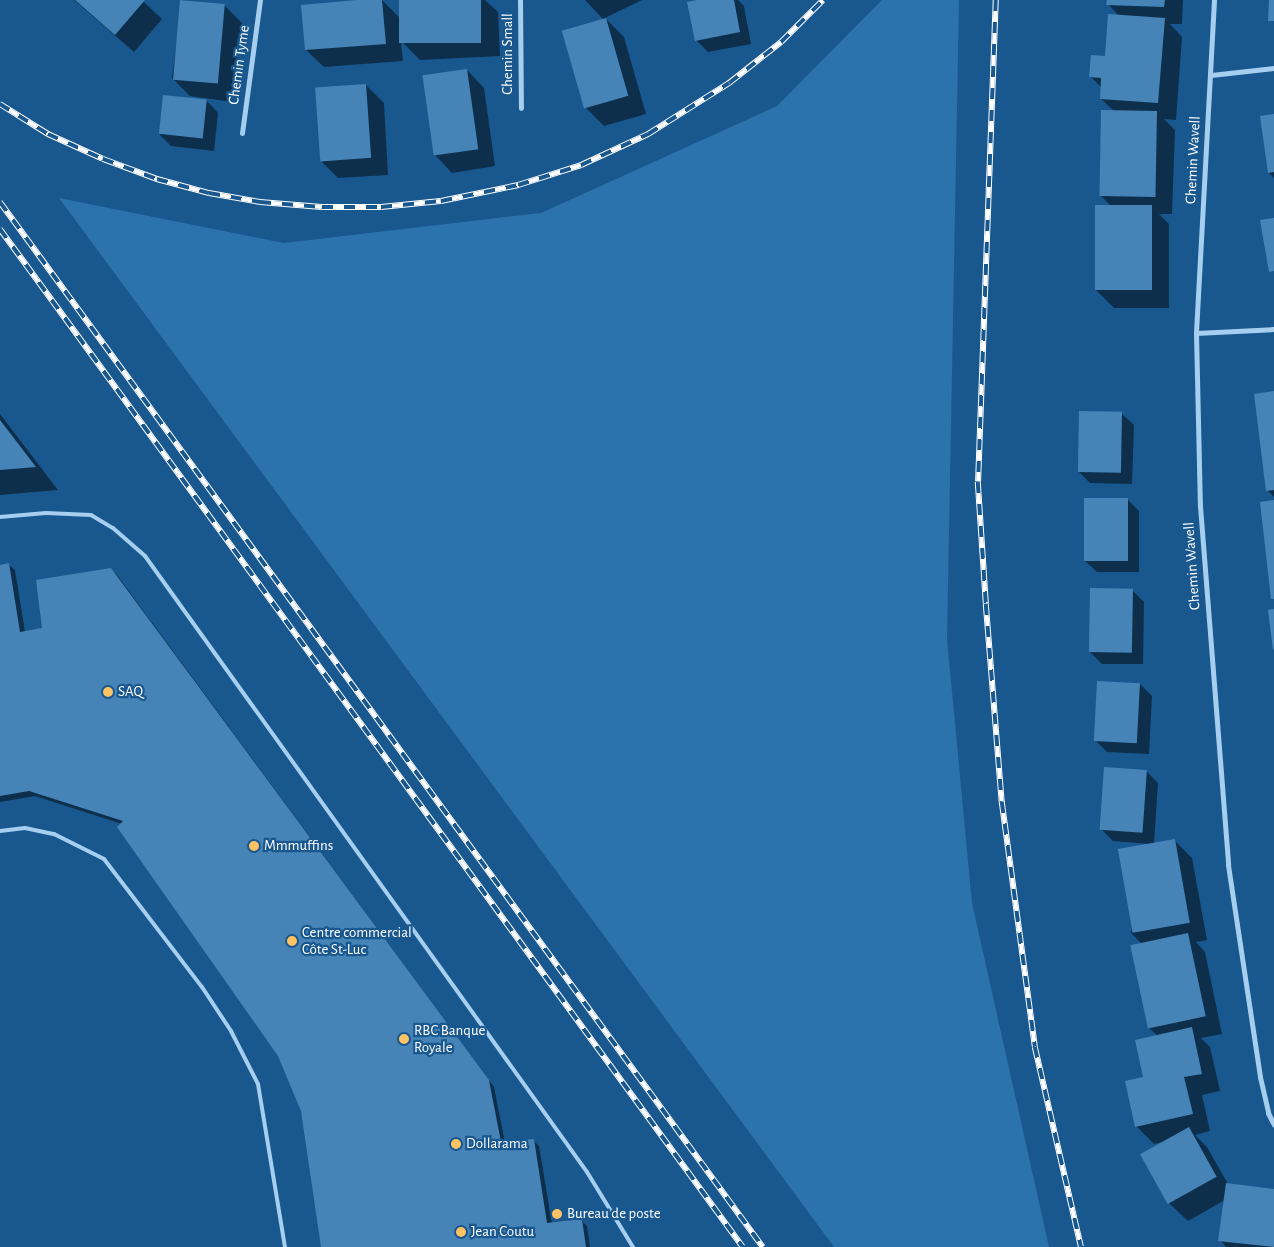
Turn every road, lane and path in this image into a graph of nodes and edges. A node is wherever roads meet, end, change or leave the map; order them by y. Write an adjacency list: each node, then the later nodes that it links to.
1 (260, 0): 7 (street, Chemin Tyme)
2 (520, 0): 6 (street, Chemin Small)
3 (1214, 0): 5 (street, Chemin Wavell)
4 (1274, 68): 5 (street)
5 (1211, 75): 9 (street, Chemin Wavell)
6 (520, 108)
7 (242, 133)
8 (1274, 329): 9 (street)
9 (1196, 333): 12 (street, Chemin Wavell)
10 (0, 517): 14 (lane)
11 (0, 830): 13 (lane)
12 (1274, 1125)
13 (285, 1247)
14 (634, 1247)

